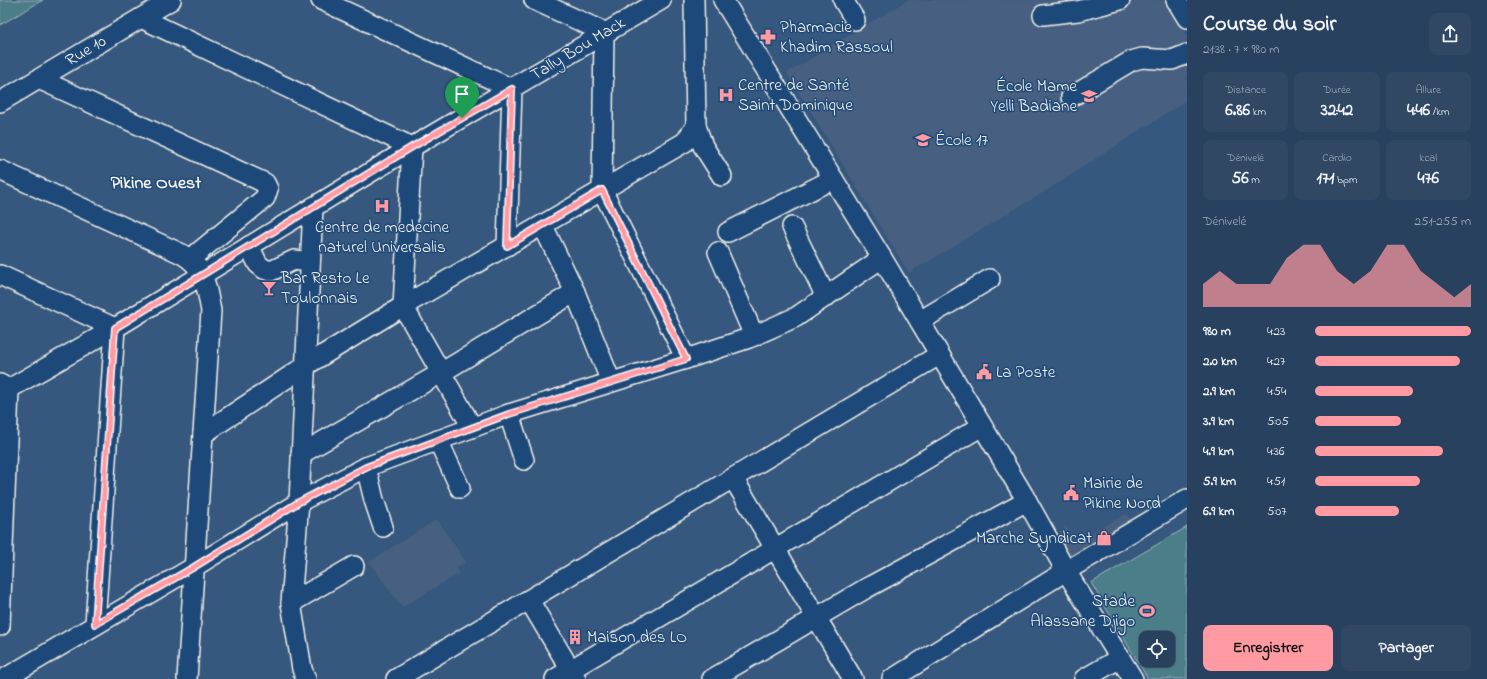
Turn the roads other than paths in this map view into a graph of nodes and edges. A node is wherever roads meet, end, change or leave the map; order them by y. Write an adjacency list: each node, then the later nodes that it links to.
1 (171, 0): 11 (street, Rue 10)
2 (321, 0): 17 (street)
3 (534, 0): 14 (street)
4 (660, 0): 14 (street, Tally Bou Mack)
5 (694, 0): 20 (street)
6 (723, 0): 24 (street)
7 (843, 0): 13 (street)
8 (1120, 0): 10 (street)
9 (1176, 0): 12 (street)
10 (1043, 15)
11 (141, 18): 16 (street, Rue 10); 21 (street)
12 (1187, 18)
13 (855, 20)
14 (604, 32): 17 (street, Tally Bou Mack); 25 (street)
15 (1187, 54): 18 (street)
16 (39, 79): 19 (street, Rue 10); 34 (street)
17 (512, 89): 21 (street, Tally Bou Mack); 31 (street)
18 (1071, 97)
19 (0, 102)
20 (696, 126): 23 (street); 25 (street)
21 (412, 147): 26 (street, Tally Bou Mack); 41 (street)
22 (0, 170): 34 (street)
23 (722, 176)
24 (833, 179): 29 (street); 33 (street)
25 (602, 190): 27 (street); 46 (street)
26 (313, 207): 30 (street, Tally Bou Mack); 35 (street)
27 (543, 226): 31 (street); 39 (street)
28 (792, 227): 40 (street)
29 (728, 232)
30 (249, 246): 35 (street); 36 (street, Tally Bou Mack)
31 (507, 246): 41 (street)
32 (718, 252): 44 (street)
33 (882, 258): 40 (street); 42 (street)
34 (190, 259): 36 (street)
35 (310, 262): 47 (street)
36 (203, 274): 43 (street, Tally Bou Mack); 54 (street)
37 (0, 275): 43 (street)
38 (990, 279): 42 (street)
39 (575, 292): 48 (street); 49 (street)
40 (826, 297): 44 (street)
41 (403, 306): 47 (street); 48 (street)
42 (920, 321): 45 (street)
43 (115, 328): 50 (street, Tally Bou Mack); 72 (street)
44 (754, 336): 46 (street)
45 (940, 355): 52 (street); 59 (street)
46 (686, 359): 49 (street)
47 (305, 366): 54 (street); 56 (street)
48 (442, 373): 53 (street); 56 (street)
49 (611, 382): 51 (street)
50 (3, 389): 73 (street)
51 (509, 414): 53 (street); 57 (street)
52 (982, 426): 62 (street); 65 (street)
53 (472, 427): 55 (street)
54 (203, 434): 67 (street)
55 (438, 440): 58 (street); 60 (street)
56 (301, 454): 63 (street)
57 (524, 460)
58 (366, 467): 63 (street); 64 (street)
59 (733, 478): 65 (street); 69 (street)
60 (460, 488)
61 (1187, 500): 68 (street)
62 (1027, 501): 68 (street); 71 (street)
63 (299, 502): 67 (street); 70 (street)
64 (383, 527)
65 (776, 549): 71 (street); 75 (street)
66 (354, 566): 70 (street)
67 (194, 567): 72 (street); 77 (street)
68 (1066, 571): 74 (street); 82 (street)
69 (529, 600): 75 (street); 79 (street)
70 (291, 603): 78 (street)
71 (816, 618): 80 (street); 81 (street)
72 (95, 624): 76 (street)
73 (0, 626)
74 (1120, 658): 83 (street); 84 (street)
75 (567, 676)
76 (4, 679)
77 (187, 679)
78 (306, 679)
79 (396, 679)
80 (712, 679)
81 (853, 679)
82 (892, 679)
83 (1084, 679)
84 (1133, 679)

